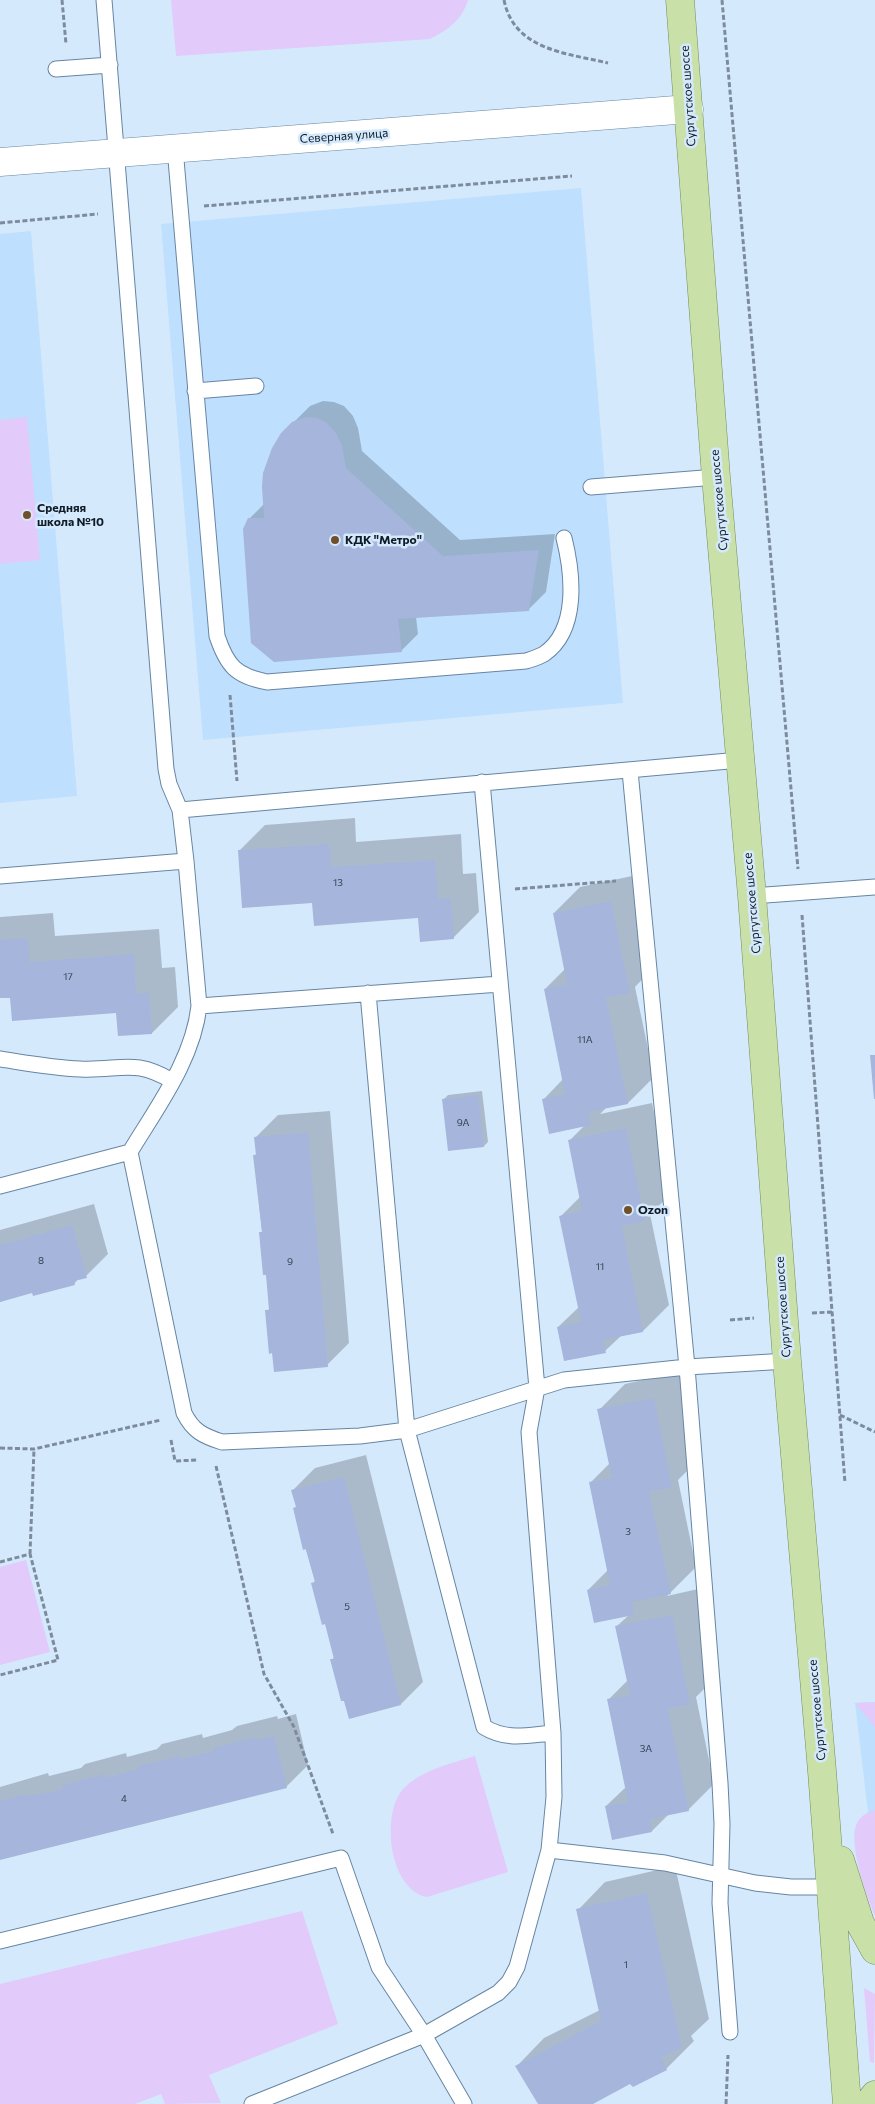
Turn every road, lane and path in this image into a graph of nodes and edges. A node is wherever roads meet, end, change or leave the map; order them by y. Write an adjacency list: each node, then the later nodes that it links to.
1 (62, 0): 8 (path)
2 (104, 0): 7 (lane)
3 (504, 0): 6 (path)
4 (680, 0): 9 (main road, Сургутское шоссе)
5 (722, 0): 31 (path)
6 (608, 63)
7 (110, 65): 8 (lane); 11 (lane)
8 (62, 69)
9 (689, 110): 10 (street, Северная улица); 19 (main road, Сургутское шоссе)
10 (175, 148): 11 (street, Северная улица); 14 (lane)
11 (117, 153): 12 (street, Северная улица); 15 (lane)
12 (0, 162)
13 (572, 176): 14 (path)
14 (180, 208): 18 (lane)
15 (122, 212): 16 (path); 25 (lane)
16 (0, 223)
17 (256, 386): 18 (lane)
18 (195, 391): 21 (lane)
19 (716, 477): 20 (lane); 22 (main road, Сургутское шоссе)
20 (591, 487)
21 (564, 538)
22 (740, 760): 23 (lane); 32 (main road, Сургутское шоссе)
23 (630, 771): 24 (lane); 28 (lane)
24 (482, 782): 25 (lane); 30 (lane)
25 (180, 810): 26 (lane)
26 (186, 861): 27 (lane); 35 (lane)
27 (0, 876)
28 (639, 879): 30 (path); 41 (lane)
29 (875, 887): 31 (lane)
30 (493, 891): 33 (lane)
31 (800, 894): 32 (lane); 43 (path)
32 (752, 896): 40 (main road, Сургутское шоссе)
33 (500, 984): 34 (lane); 42 (lane)
34 (368, 993): 35 (lane); 45 (lane)
35 (199, 1006): 37 (lane)
36 (0, 1059): 37 (lane)
37 (172, 1081): 38 (lane)
38 (130, 1152): 39 (lane); 45 (lane)
39 (0, 1186)
40 (787, 1361): 41 (lane); 57 (main road, Сургутское шоссе)
41 (687, 1367): 42 (lane); 60 (lane)
42 (538, 1388): 45 (lane); 56 (lane)
43 (840, 1414): 46 (path); 52 (path)
44 (166, 1419): 49 (path)
45 (407, 1430): 56 (lane)
46 (875, 1432)
47 (170, 1436): 50 (path)
48 (0, 1448): 49 (path)
49 (34, 1449): 53 (path)
50 (205, 1459)
51 (214, 1459): 59 (path)
52 (845, 1483)
53 (30, 1554): 54 (path); 55 (path)
54 (0, 1562)
55 (0, 1675)
56 (553, 1733): 58 (lane)
57 (825, 1806): 61 (main road, Сургутское шоссе); 63 (main road, Сургутское шоссе)
58 (549, 1850): 60 (lane); 65 (lane)
59 (341, 1858): 62 (lane); 65 (lane)
60 (720, 1876): 61 (lane); 64 (lane)
61 (831, 1887): 70 (main road, Сургутское шоссе)
62 (0, 1941)
63 (875, 1950)
64 (730, 2032): 69 (path)
65 (424, 2035): 67 (lane); 68 (lane)
66 (875, 2095): 71 (main road)
67 (252, 2104)
68 (464, 2104)
69 (726, 2104)
70 (847, 2104)
71 (868, 2104)

